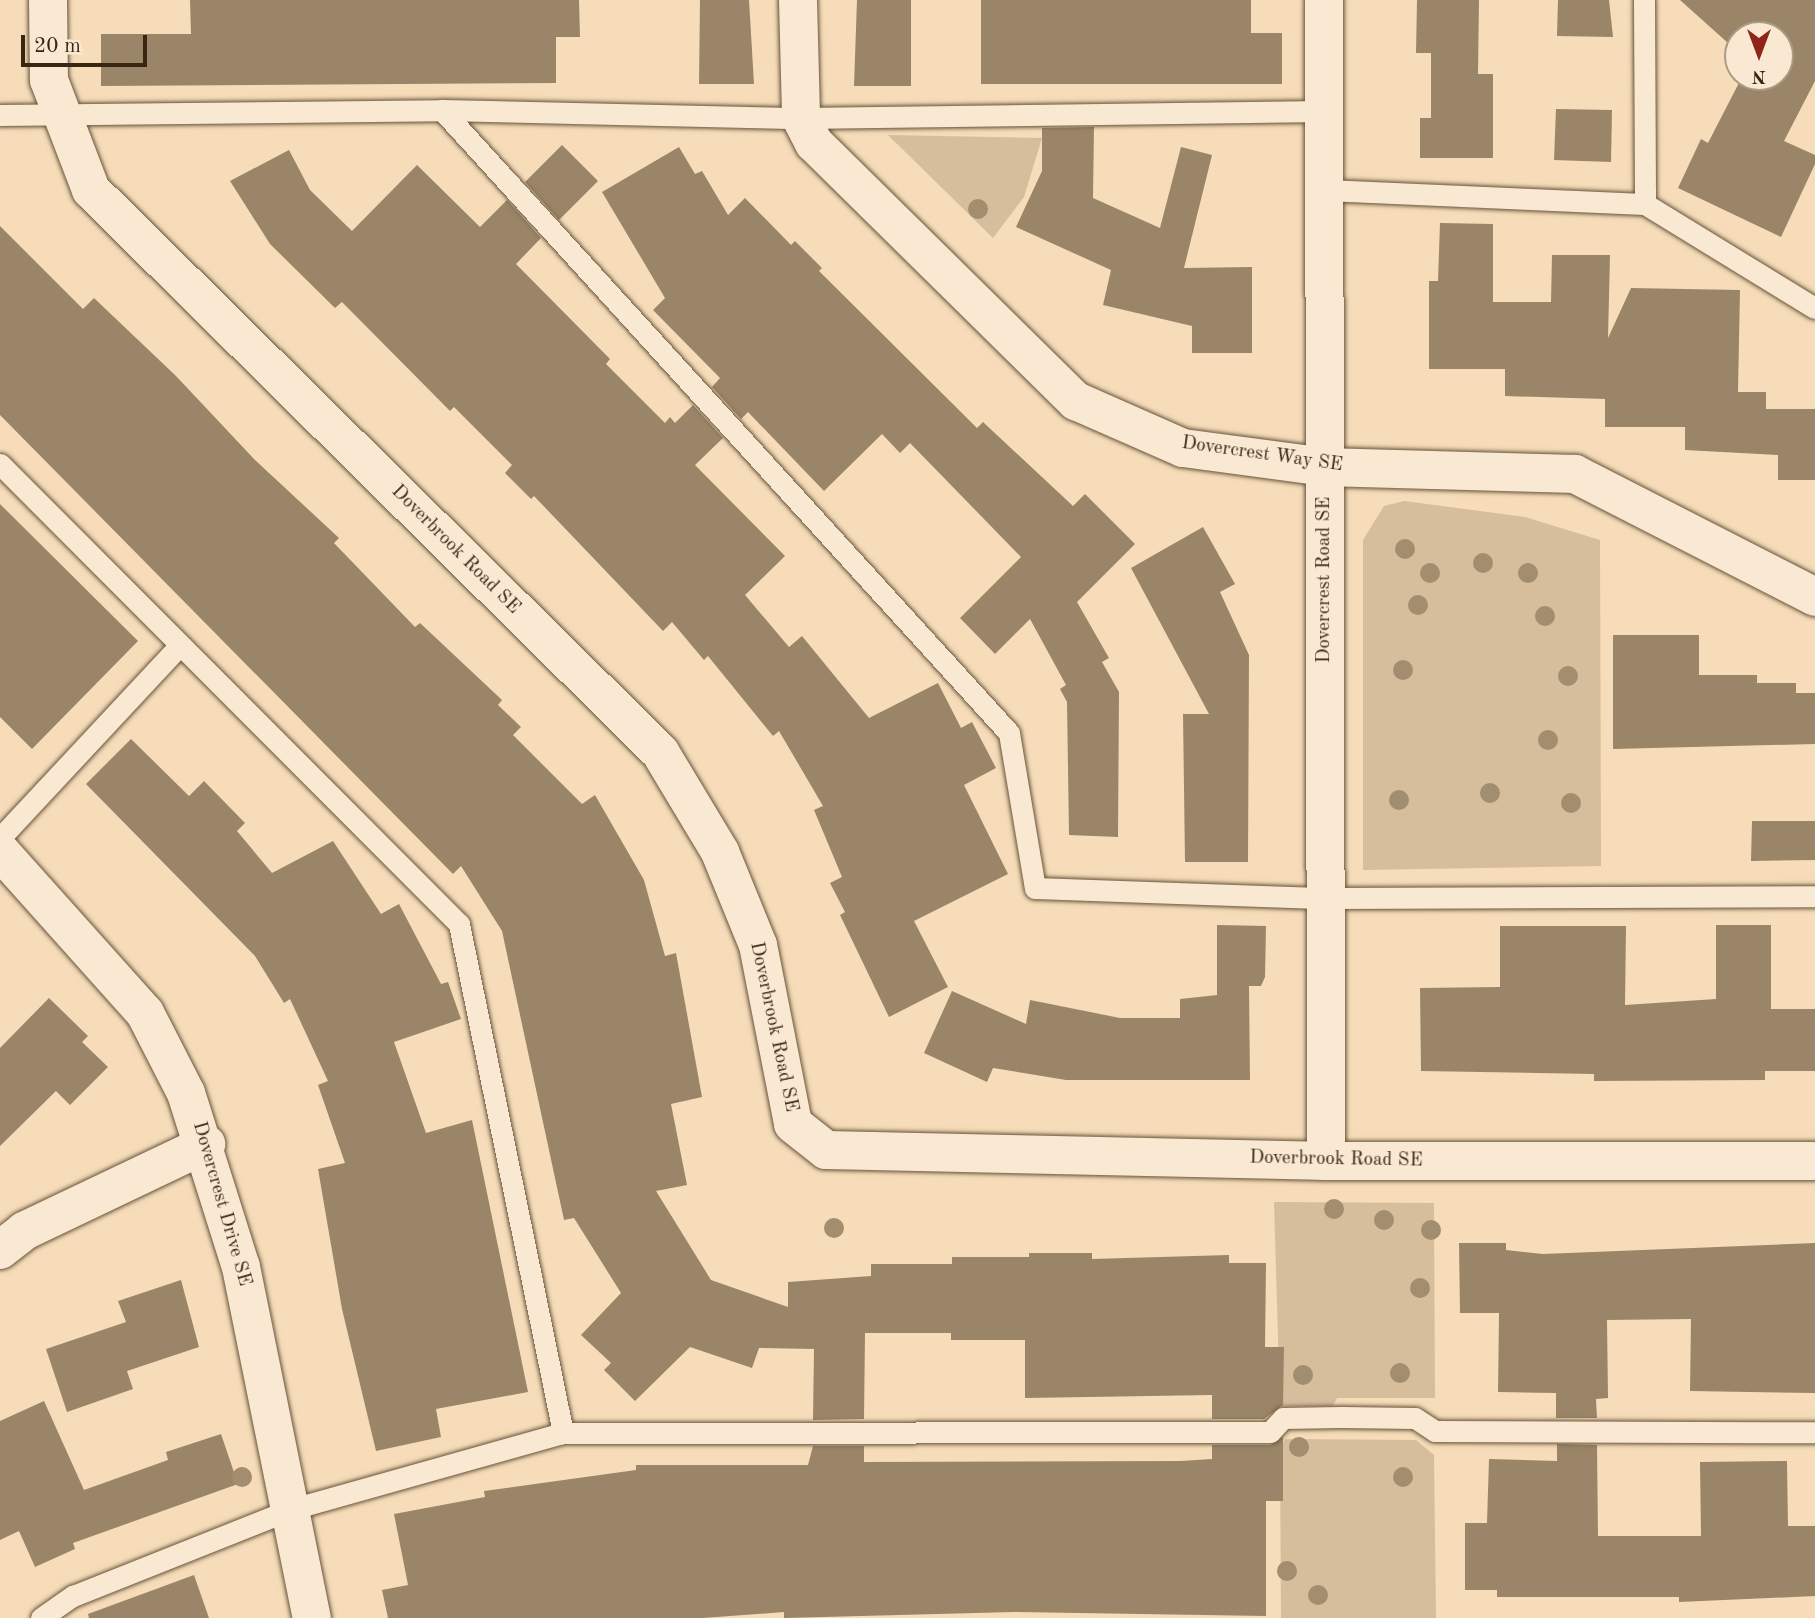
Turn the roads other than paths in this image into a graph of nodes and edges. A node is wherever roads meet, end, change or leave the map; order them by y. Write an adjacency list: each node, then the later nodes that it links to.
1 (48, 0): 7 (street, Doverbrook Road SE)
2 (798, 0): 9 (street, Dovercrest Way SE)
3 (1324, 0): 6 (street, Dovercrest Road SE)
4 (1644, 0): 11 (lane)
5 (442, 110): 7 (lane); 9 (lane); 20 (lane)
6 (1324, 111): 9 (lane); 10 (street, Dovercrest Road SE)
7 (61, 114): 8 (lane); 22 (street, Doverbrook Road SE)
8 (0, 115)
9 (801, 118): 14 (street, Dovercrest Way SE)
10 (1325, 190): 11 (lane); 14 (street, Dovercrest Road SE)
11 (1645, 204): 12 (lane)
12 (1815, 307)
13 (0, 464): 16 (lane)
14 (1325, 467): 15 (street, Dovercrest Way SE); 20 (street, Dovercrest Road SE)
15 (1815, 597)
16 (178, 647): 17 (lane); 26 (lane)
17 (0, 838)
18 (0, 851): 21 (street, Dovercrest Drive SE)
19 (1815, 896): 20 (lane)
20 (1326, 898): 22 (street, Dovercrest Road SE)
21 (206, 1144): 24 (street); 27 (street, Dovercrest Drive SE)
22 (1326, 1161): 23 (street, Doverbrook Road SE)
23 (1815, 1161)
24 (0, 1250)
25 (1815, 1432): 26 (lane)
26 (563, 1433): 27 (lane)
27 (292, 1509): 28 (lane); 29 (street, Dovercrest Drive SE)
28 (41, 1618)
29 (312, 1618)

